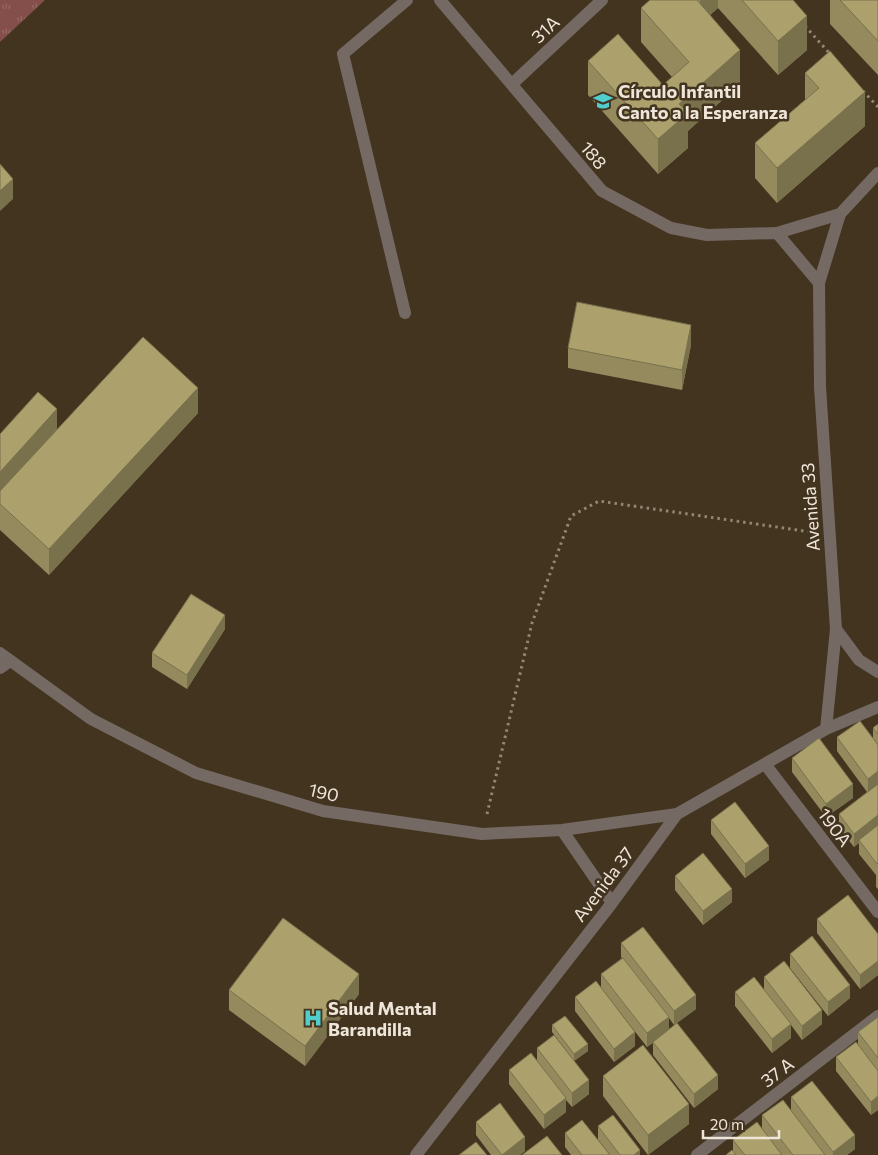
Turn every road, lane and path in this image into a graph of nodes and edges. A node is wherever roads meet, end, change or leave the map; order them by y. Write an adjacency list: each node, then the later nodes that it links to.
1 (407, 0): 13 (street)
2 (440, 0): 6 (street, 188)
3 (602, 0): 6 (street, 31A)
4 (800, 22): 5 (path)
5 (833, 57)
6 (512, 84): 11 (street, 188)
7 (859, 86): 8 (path)
8 (878, 108)
9 (878, 173): 10 (street, Avenida 33)
10 (840, 214): 11 (street); 12 (street, Avenida 33)
11 (777, 232): 12 (street)
12 (819, 283): 14 (street, Avenida 33)
13 (405, 313)
14 (829, 535): 15 (street, Avenida 33); 24 (path)
15 (836, 629): 18 (street); 20 (street, Avenida 33)
16 (0, 653): 17 (street, 190)
17 (5, 665): 24 (street, 190)
18 (878, 672)
19 (878, 707): 20 (street, Avenida 37)
20 (826, 729): 21 (street, Avenida 37)
21 (765, 764): 22 (street, Avenida 37); 26 (street, 190A)
22 (677, 814): 23 (street, 190); 25 (street, Avenida 37)
23 (562, 830): 24 (street, 190); 25 (street)
24 (482, 834)
25 (612, 903): 28 (street, Avenida 37)
26 (878, 912)
27 (878, 1016): 29 (street, 37 A)
28 (416, 1155)
29 (697, 1155)

